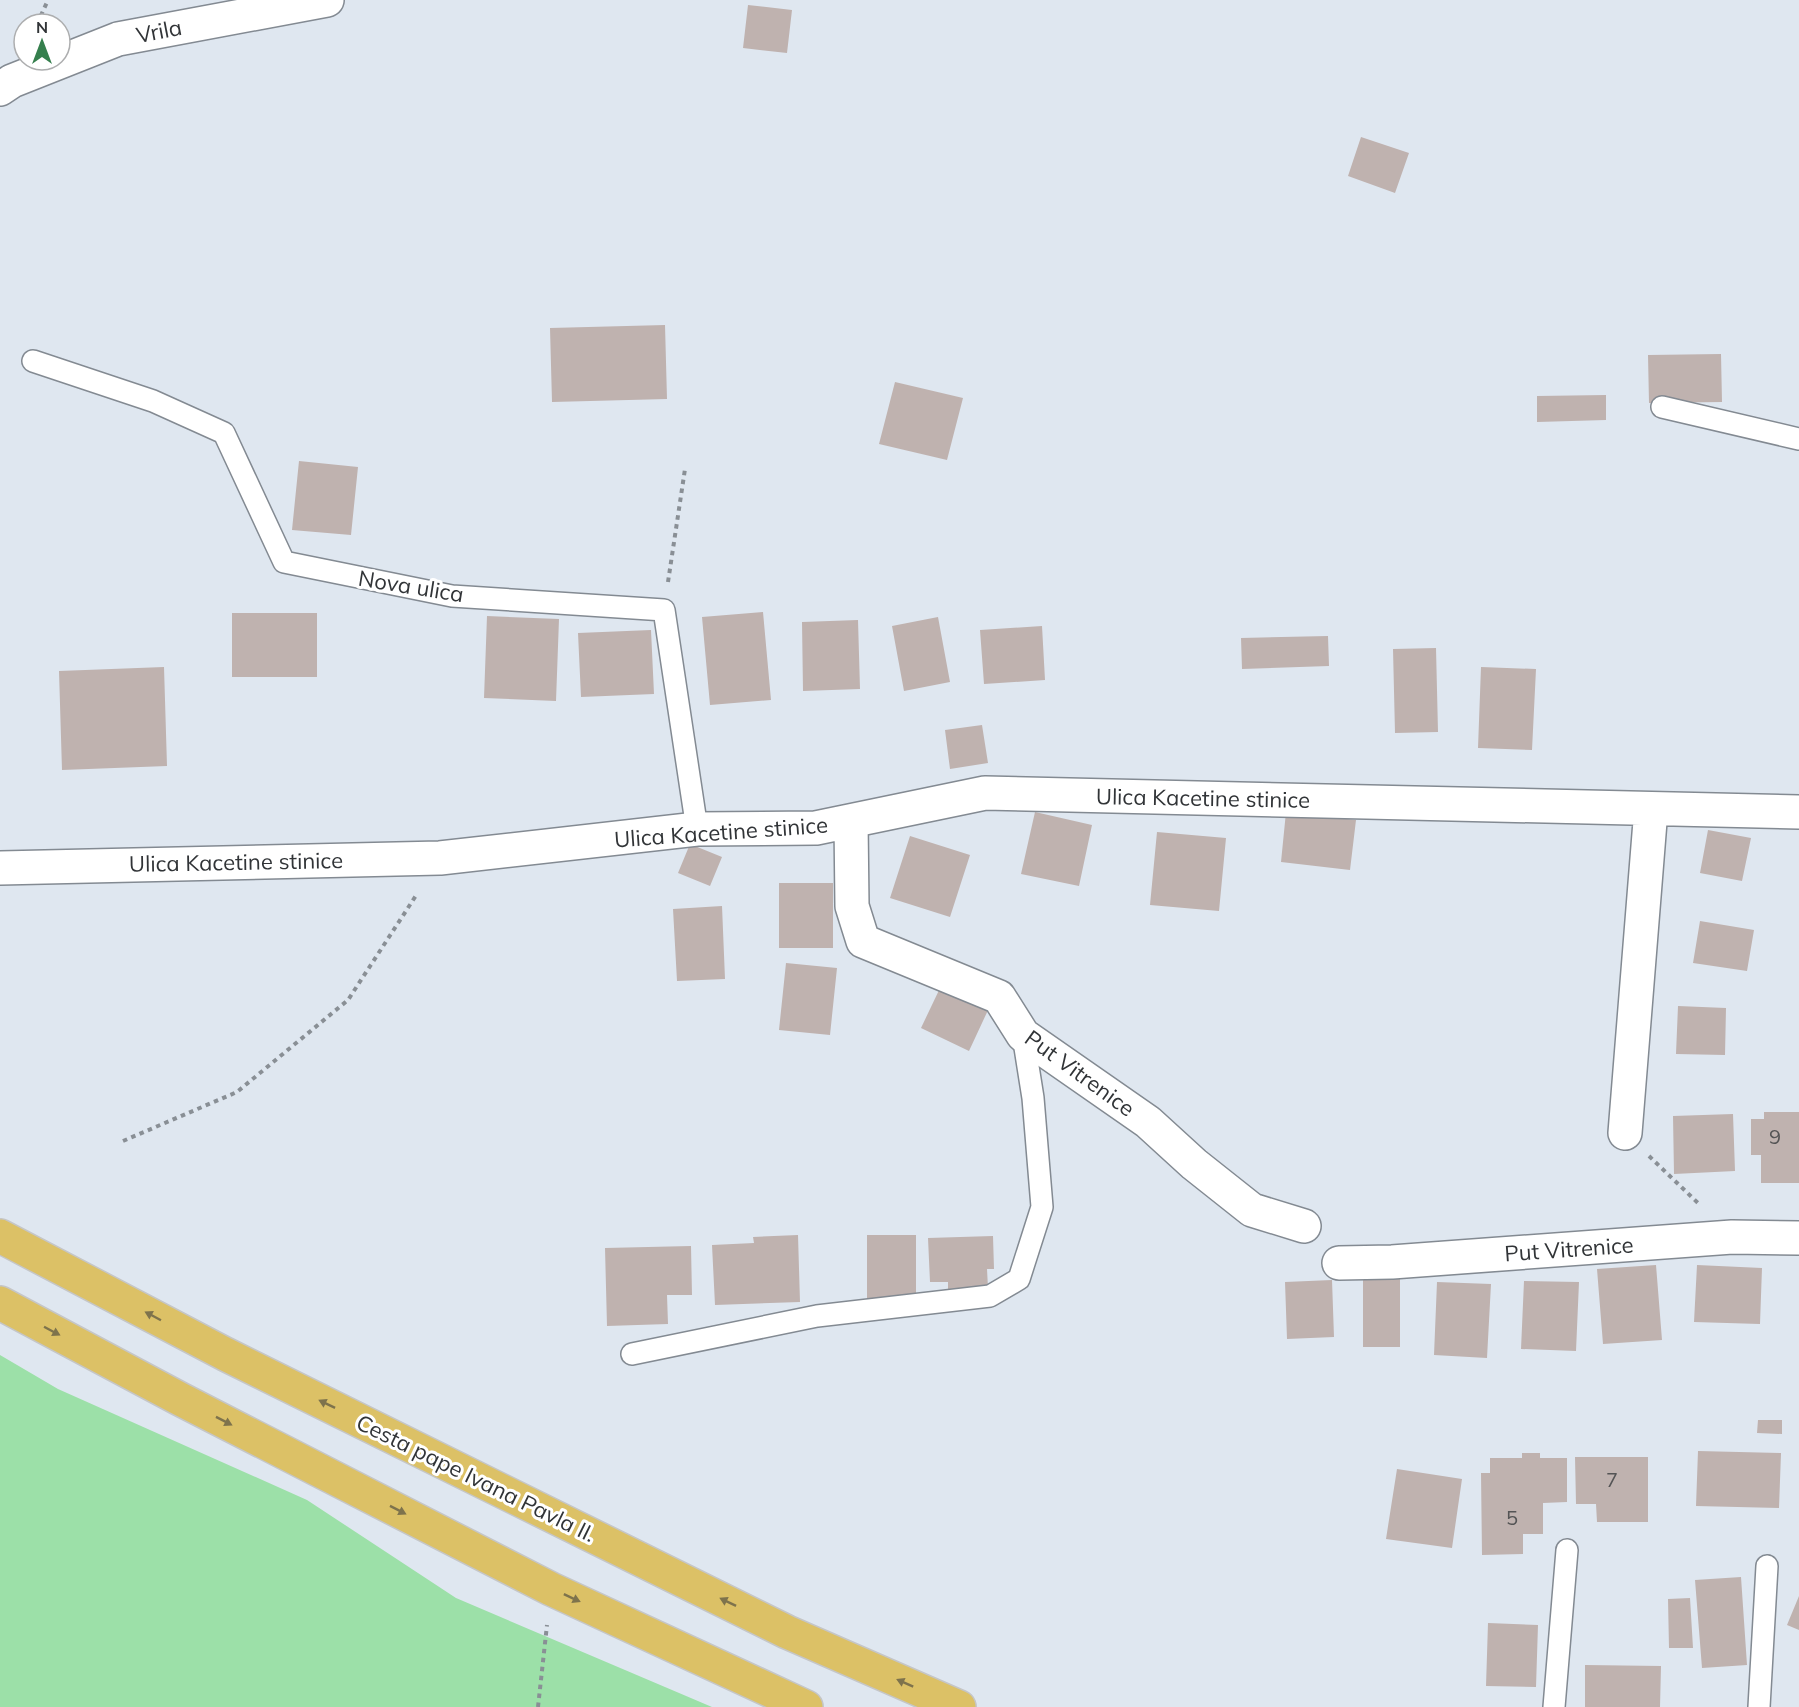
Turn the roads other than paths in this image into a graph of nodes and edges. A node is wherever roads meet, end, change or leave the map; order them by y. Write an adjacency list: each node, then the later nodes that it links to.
1 (327, 0): 2 (street, Vrila)
2 (0, 89)
3 (33, 361): 9 (lane, Nova ulica)
4 (1662, 407): 5 (lane)
5 (1799, 439)
6 (1651, 809): 7 (street, Ulica Kacetine stinice); 8 (street, Ulica Kacetine stinice); 12 (street)
7 (1799, 812)
8 (851, 821): 9 (street, Ulica Kacetine stinice); 11 (street, Put Vitrenice)
9 (697, 829): 10 (street, Ulica Kacetine stinice)
10 (0, 868)
11 (1023, 1035): 13 (street, Put Vitrenice); 18 (lane)
12 (1625, 1133)
13 (1304, 1226)
14 (0, 1236): 22 (main road, Cesta pape Ivana Pavla II., one-way to 14)
15 (1799, 1238): 16 (street, Put Vitrenice)
16 (1339, 1263)
17 (0, 1304): 21 (main road, one-way to 21)
18 (632, 1354)
19 (1567, 1550): 23 (lane)
20 (1767, 1566): 24 (lane)
21 (806, 1707)
22 (959, 1707)
23 (1554, 1707)
24 (1759, 1707)

